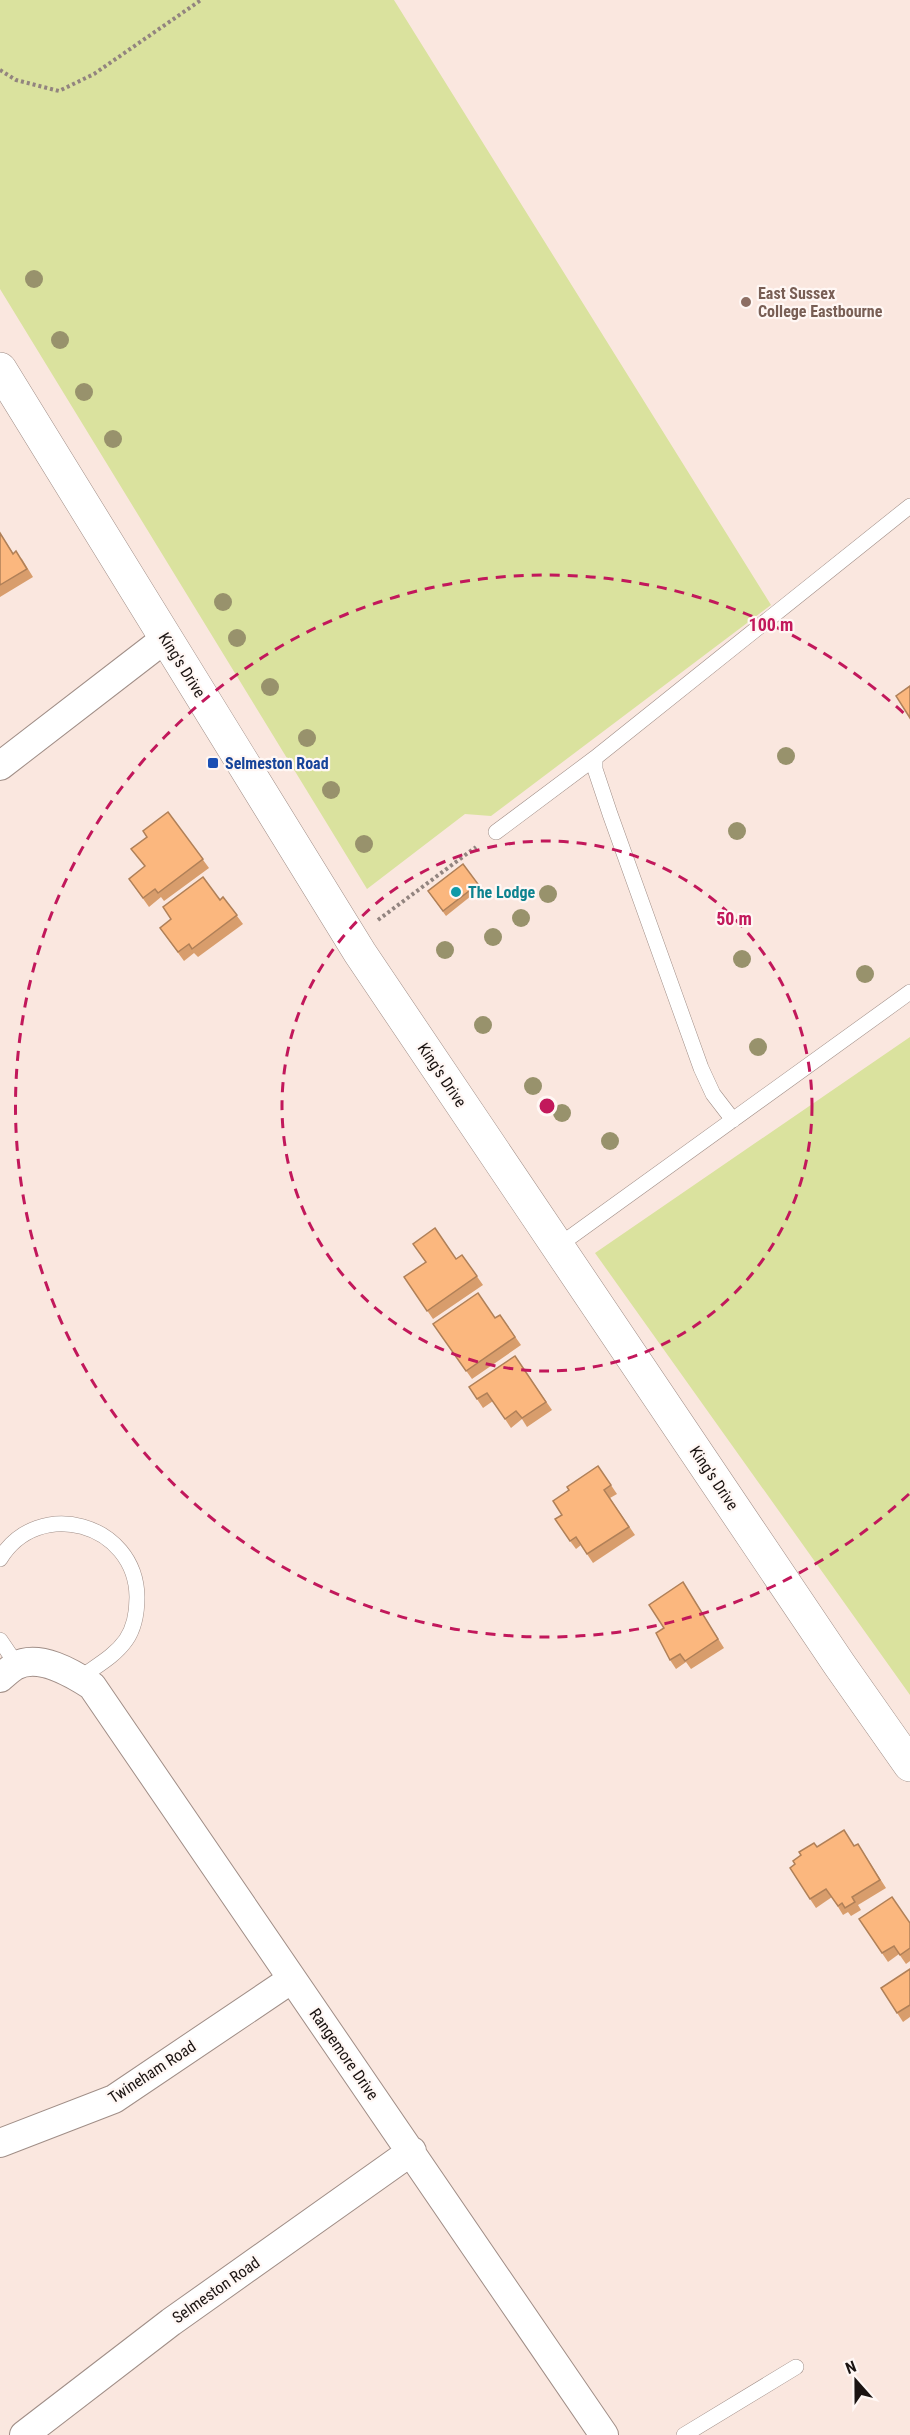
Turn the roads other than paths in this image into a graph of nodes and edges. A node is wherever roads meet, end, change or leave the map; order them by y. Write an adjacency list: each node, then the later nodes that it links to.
1 (0, 369): 3 (main road, King's Drive)
2 (910, 506): 4 (lane)
3 (166, 638): 5 (street); 9 (main road, King's Drive)
4 (595, 758): 6 (lane); 8 (lane)
5 (0, 766)
6 (496, 832)
7 (910, 992): 8 (lane)
8 (733, 1120): 9 (lane)
9 (558, 1246): 14 (main road, King's Drive)
10 (0, 1559): 13 (lane)
11 (0, 1640): 12 (lane, Rangemore Drive)
12 (9, 1672): 13 (street, Rangemore Drive)
13 (80, 1678): 15 (street, Rangemore Drive)
14 (910, 1765)
15 (292, 1979): 16 (street, Twineham Road); 17 (street, Rangemore Drive)
16 (0, 2143)
17 (412, 2151): 19 (street, Selmeston Road); 20 (street, Rangemore Drive)
18 (796, 2367): 21 (lane)
19 (24, 2435)
20 (604, 2435)
21 (684, 2435)

